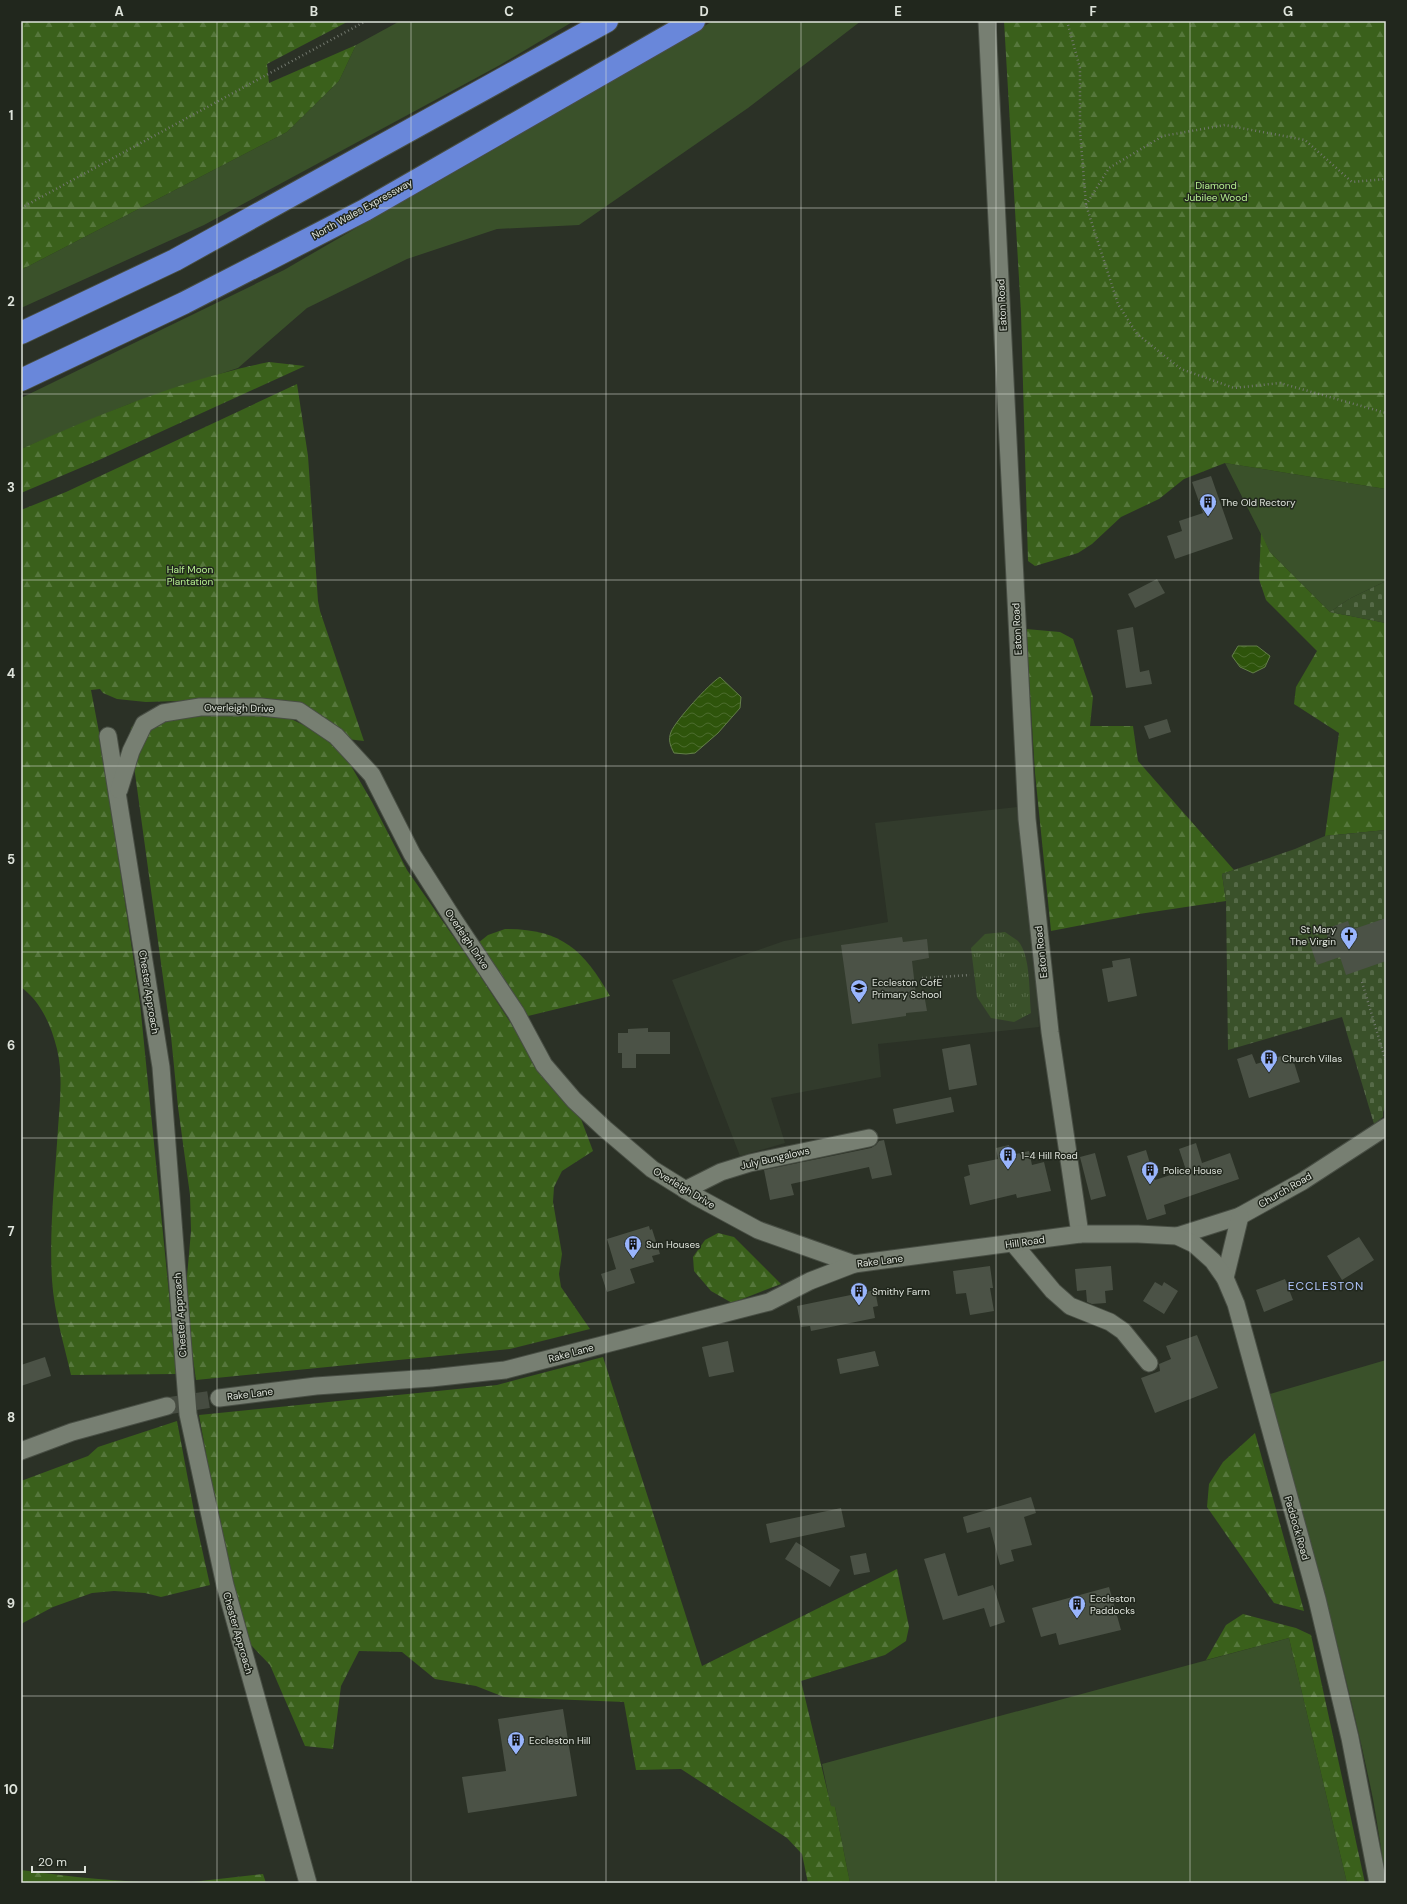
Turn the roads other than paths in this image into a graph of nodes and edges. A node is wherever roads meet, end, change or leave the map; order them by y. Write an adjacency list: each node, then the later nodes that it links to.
1 (608, 21): 4 (highway)
2 (694, 21): 5 (highway, North Wales Expressway)
3 (987, 21): 12 (street, Eaton Road)
4 (21, 333)
5 (21, 380)
6 (108, 736): 7 (street, Chester Approach)
7 (118, 796): 10 (street, Overleigh Drive); 23 (street, Chester Approach)
8 (1386, 1127): 11 (street, Church Road)
9 (868, 1138): 10 (street, July Bungalows)
10 (685, 1190): 17 (street, Overleigh Drive)
11 (1240, 1216): 14 (street, Church Road); 18 (street)
12 (1080, 1234): 13 (street, Hill Road); 15 (street, Hill Road)
13 (1138, 1234): 14 (street, Paddock Road)
14 (1177, 1236): 18 (street, Paddock Road)
15 (1013, 1243): 16 (street, Hill Road); 19 (street)
16 (912, 1257): 17 (street, Rake Lane)
17 (854, 1264): 20 (street, Rake Lane)
18 (1225, 1278): 24 (street, Paddock Road)
19 (1149, 1363)
20 (219, 1398)
21 (167, 1406): 22 (street)
22 (21, 1451)
23 (308, 1883)
24 (1378, 1883)

